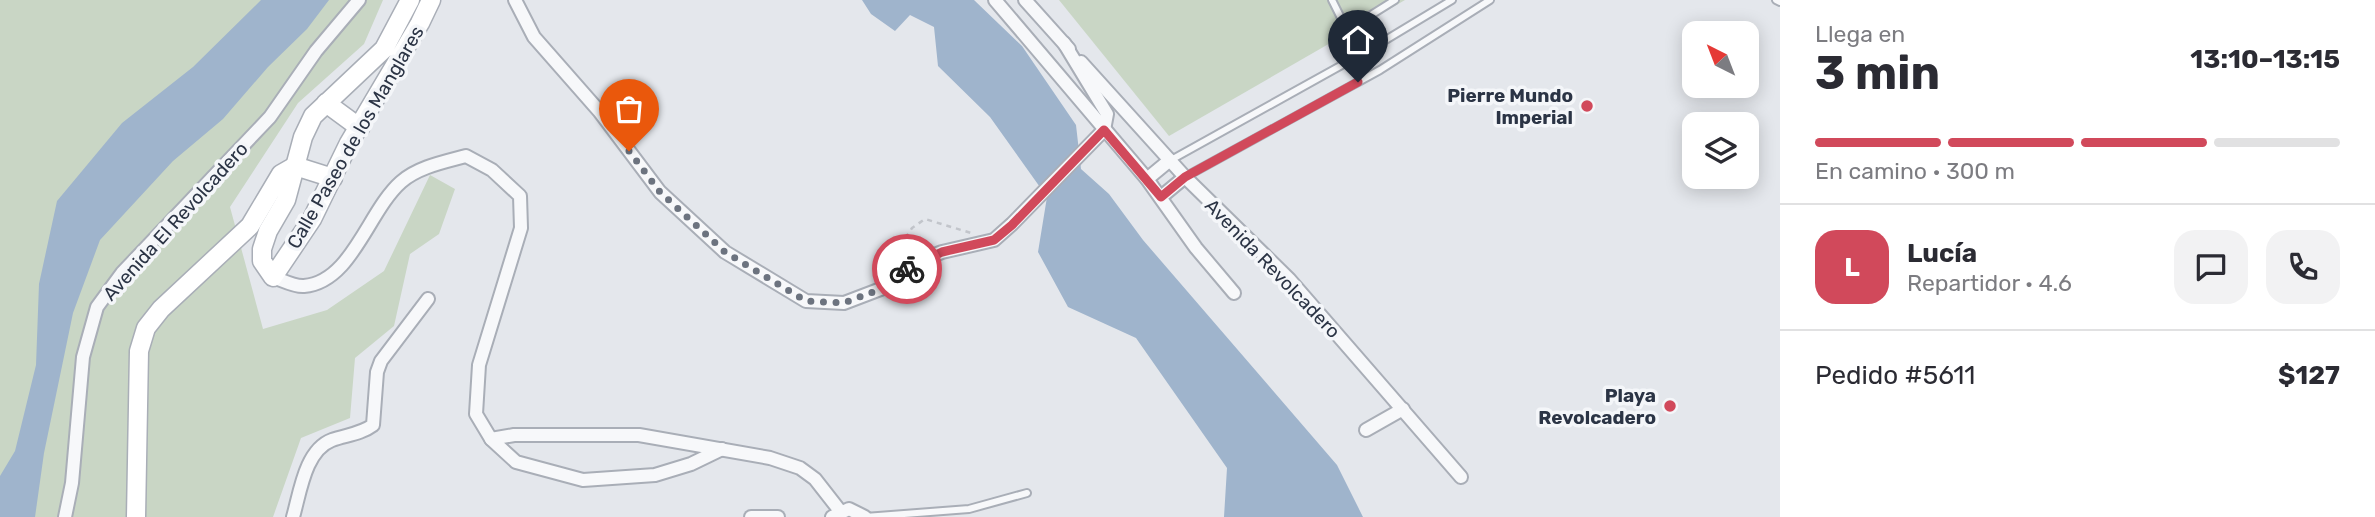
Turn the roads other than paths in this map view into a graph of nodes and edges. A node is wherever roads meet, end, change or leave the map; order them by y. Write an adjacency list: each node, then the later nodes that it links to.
1 (359, 0): 31 (street, Avenida El Revolcadero)
2 (410, 0): 12 (main road, Calle Paseo de los Manglares)
3 (431, 0): 13 (main road, Calle Paseo de los Manglares)
4 (515, 0): 14 (street)
5 (995, 0): 14 (street, Avenida Revolcadero)
6 (1025, 0): 11 (street, Avenida Revolcadero)
7 (1332, 0): 8 (lane)
8 (1395, 0)
9 (1452, 0): 15 (lane)
10 (1489, 0): 17 (lane)
11 (1064, 43): 14 (street); 15 (street, Avenida Revolcadero)
12 (326, 103): 13 (main road); 16 (main road, Calle Paseo de los Manglares)
13 (359, 128): 18 (main road, Calle Paseo de los Manglares)
14 (1104, 130): 19 (street, Avenida Revolcadero)
15 (1170, 160): 17 (street, Avenida Revolcadero); 19 (street)
16 (295, 166): 18 (main road); 21 (main road, Calle Paseo de los Manglares); 32 (main road, Calle Paseo de los Manglares)
17 (1185, 177): 20 (street); 24 (street, Avenida Revolcadero)
18 (333, 178): 21 (main road, Calle Paseo de los Manglares)
19 (1147, 179): 20 (street, Avenida Revolcadero)
20 (1161, 197): 22 (street, Avenida Revolcadero)
21 (273, 276): 26 (street)
22 (1234, 293)
23 (428, 299): 33 (street)
24 (1403, 409): 25 (street); 28 (street, Avenida Revolcadero)
25 (1366, 430)
26 (491, 439): 27 (street); 27 (street)
27 (722, 449): 30 (street)
28 (1461, 477)
29 (1027, 493): 36 (lane)
30 (836, 514): 36 (street)
31 (65, 517)
32 (135, 517)
33 (293, 517)
34 (751, 517): 35 (street)
35 (778, 517)
36 (865, 517)

